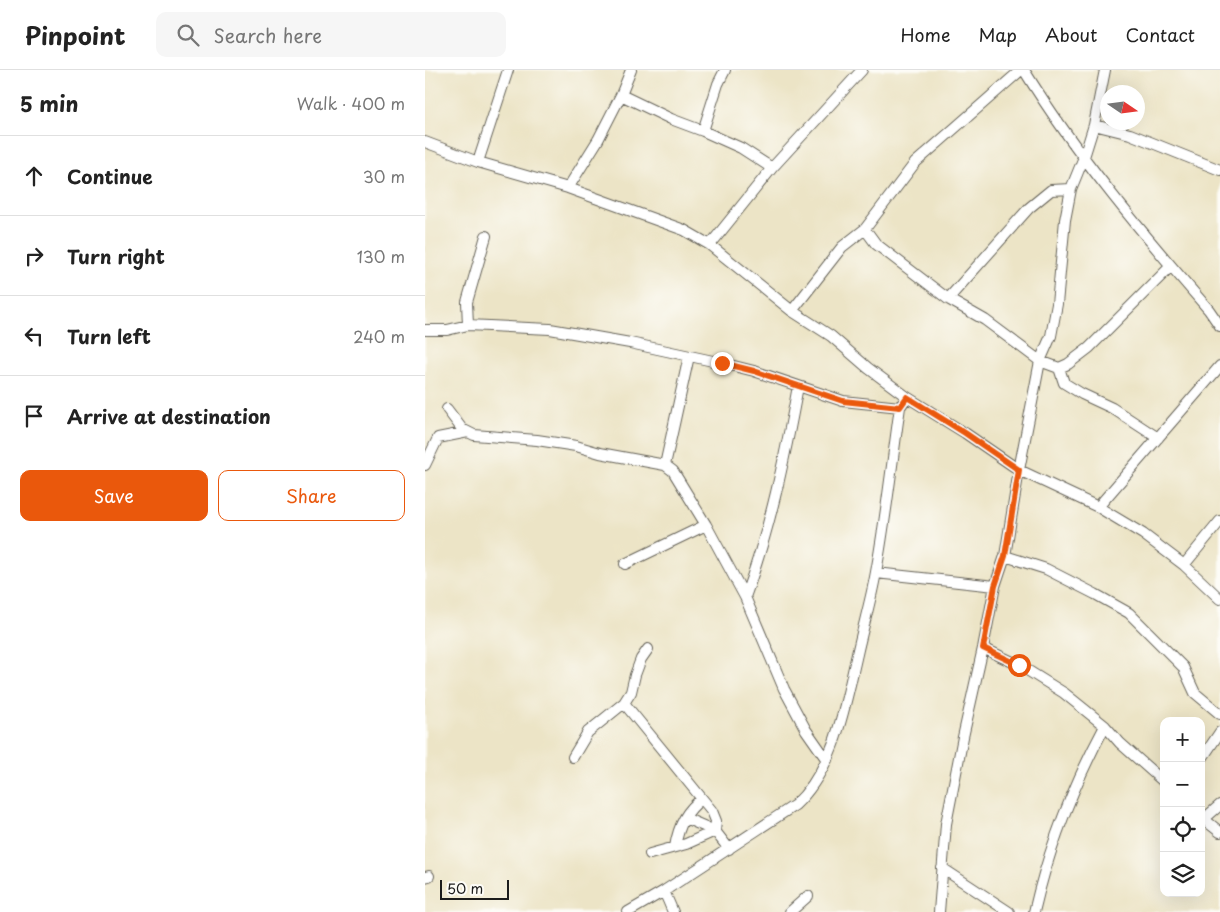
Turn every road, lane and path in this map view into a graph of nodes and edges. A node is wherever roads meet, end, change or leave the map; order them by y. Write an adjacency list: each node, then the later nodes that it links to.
1 (508, 70): 12 (street)
2 (631, 70): 7 (street)
3 (725, 70): 9 (street)
4 (862, 70): 13 (street)
5 (1023, 70): 11 (street); 17 (street)
6 (1105, 70): 8 (street)
7 (621, 95): 9 (street); 15 (street)
8 (1094, 125): 11 (street); 14 (street)
9 (703, 131): 13 (street)
10 (425, 142): 12 (street)
11 (1084, 157): 16 (street); 20 (street)
12 (478, 162): 15 (street)
13 (772, 168): 19 (street)
14 (1220, 170)
15 (568, 188): 19 (street)
16 (1071, 189): 21 (street); 27 (street)
17 (865, 229): 21 (street); 22 (street)
18 (486, 236): 23 (street)
19 (710, 246): 22 (street)
20 (1171, 266): 24 (street); 29 (street)
21 (948, 299): 27 (street)
22 (792, 311): 31 (street)
23 (468, 325): 25 (street); 26 (street)
24 (1220, 326)
25 (425, 330)
26 (689, 356): 30 (street); 37 (street)
27 (1040, 361): 29 (street); 38 (street)
28 (1220, 366): 35 (street)
29 (1059, 368): 35 (street)
30 (798, 386): 32 (street); 47 (street)
31 (907, 397): 32 (street); 38 (street)
32 (900, 407): 45 (street)
33 (447, 409): 34 (street)
34 (468, 432): 36 (street); 37 (street)
35 (1158, 438): 39 (street)
36 (425, 465)
37 (665, 465): 41 (street)
38 (1019, 470): 39 (street); 42 (street)
39 (1098, 507): 44 (street)
40 (1220, 521): 44 (street)
41 (706, 525): 43 (street); 47 (street)
42 (1005, 556): 46 (street); 52 (street)
43 (625, 564)
44 (1184, 565): 48 (street)
45 (876, 573): 46 (street); 57 (street)
46 (995, 586): 49 (street)
47 (745, 597): 57 (street)
48 (1220, 599)
49 (983, 648): 53 (street); 69 (street)
50 (648, 649): 51 (street)
51 (624, 703): 56 (street); 59 (street)
52 (1220, 714)
53 (1105, 726): 58 (street); 77 (street)
54 (1220, 732): 55 (street)
55 (1205, 754)
56 (573, 757)
57 (827, 760): 67 (street)
58 (1160, 778)
59 (702, 799): 62 (street); 64 (street)
60 (1220, 805): 61 (street)
61 (1205, 816)
62 (685, 818): 64 (street); 66 (street)
63 (1205, 820): 65 (street)
64 (715, 831): 66 (street); 67 (street)
65 (1220, 832)
66 (675, 847): 68 (street)
67 (729, 849): 70 (street)
68 (650, 854)
69 (942, 868): 75 (street); 76 (street)
70 (664, 892): 72 (street); 73 (street)
71 (809, 896): 74 (street)
72 (628, 912)
73 (673, 912)
74 (790, 912)
75 (939, 912)
76 (1009, 912)
77 (1034, 912)

